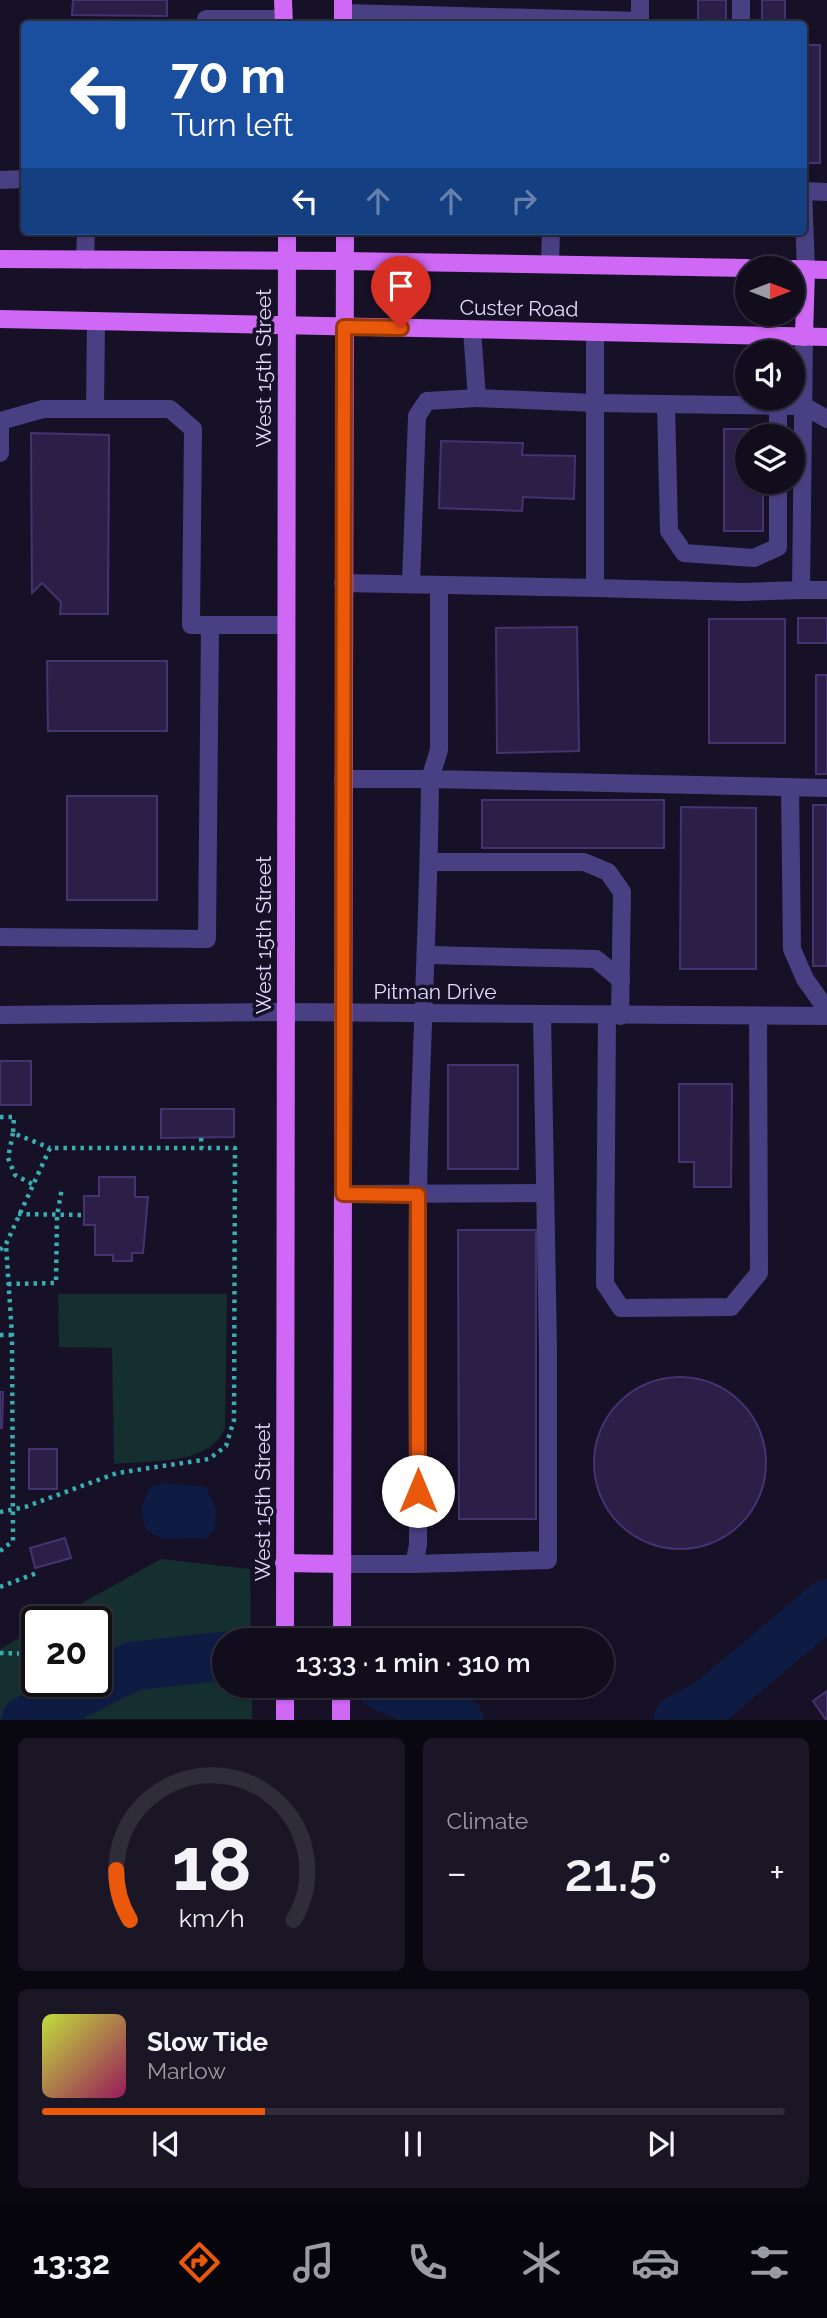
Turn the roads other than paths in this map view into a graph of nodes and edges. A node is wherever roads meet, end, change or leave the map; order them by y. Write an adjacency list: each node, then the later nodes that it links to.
1 (206, 0): 7 (street)
2 (283, 0): 8 (main road)
3 (640, 0): 10 (street)
4 (741, 0): 11 (street)
5 (343, 13): 6 (street)
6 (433, 14): 9 (street)
7 (206, 21)
8 (283, 21)
9 (594, 21)
10 (640, 21)
11 (741, 21)
12 (21, 179): 13 (street)
13 (0, 180)
14 (807, 191): 15 (street)
15 (827, 192)
16 (86, 235): 23 (street)
17 (287, 235): 24 (main road, West 15th Street)
18 (345, 235): 25 (main road)
19 (551, 235): 26 (street)
20 (801, 235): 21 (street)
21 (800, 256)
22 (0, 260): 23 (main road, Custer Road)
23 (85, 260): 24 (main road, Custer Road)
24 (287, 261): 25 (main road, Custer Road); 32 (main road, West 15th Street)
25 (345, 261): 26 (main road, Custer Road); 34 (main road)
26 (550, 264): 27 (main road, Custer Road)
27 (735, 268)
28 (805, 269): 29 (main road)
29 (827, 270)
30 (0, 319): 31 (main road, Custer Road)
31 (96, 321): 32 (main road, Custer Road); 44 (street)
32 (287, 326): 34 (main road, Custer Road); 57 (main road, West 15th Street)
33 (803, 326): 37 (main road)
34 (344, 327): 35 (main road, Custer Road); 50 (main road)
35 (472, 330): 36 (main road, Custer Road); 39 (street)
36 (595, 332): 37 (main road, Custer Road); 40 (street)
37 (804, 337): 38 (main road, Custer Road)
38 (827, 337)
39 (477, 398): 40 (street); 51 (street)
40 (595, 403): 41 (street); 53 (street)
41 (666, 404): 42 (street); 49 (street)
42 (735, 405)
43 (805, 407): 46 (street)
44 (95, 410): 47 (street); 56 (street)
45 (804, 410): 54 (street)
46 (827, 419)
47 (0, 421): 48 (street)
48 (0, 453)
49 (778, 494)
50 (343, 583): 51 (street); 58 (main road)
51 (411, 584): 52 (street)
52 (439, 585): 53 (street); 59 (street)
53 (595, 588): 54 (street)
54 (801, 590): 55 (street)
55 (827, 590)
56 (210, 625): 57 (street); 63 (street)
57 (284, 625): 67 (main road, West 15th Street)
58 (343, 779): 59 (street); 68 (main road)
59 (430, 779): 60 (street); 62 (street)
60 (790, 787): 61 (street); 66 (street)
61 (827, 788)
62 (429, 862): 64 (street); 65 (street)
63 (0, 937)
64 (428, 955): 65 (street); 71 (street)
65 (621, 980): 72 (street)
66 (827, 1010)
67 (286, 1012): 68 (street, Pitman Drive); 70 (street, Pitman Drive); 78 (main road, West 15th Street)
68 (343, 1012): 71 (street, Pitman Drive); 76 (main road)
69 (542, 1014): 71 (street, Pitman Drive); 72 (street, Pitman Drive); 75 (street)
70 (0, 1015)
71 (423, 1015): 77 (street)
72 (613, 1016): 73 (street, Pitman Drive); 73 (street)
73 (758, 1016): 74 (street, Pitman Drive)
74 (827, 1016)
75 (545, 1193): 77 (street); 80 (street)
76 (343, 1194): 77 (street); 79 (main road)
77 (418, 1195): 80 (street)
78 (285, 1563): 79 (main road); 81 (main road, West 15th Street)
79 (342, 1564): 80 (street); 82 (main road)
80 (414, 1564)
81 (285, 1628)
82 (342, 1628)
83 (341, 1698): 84 (main road)
84 (341, 1716)

